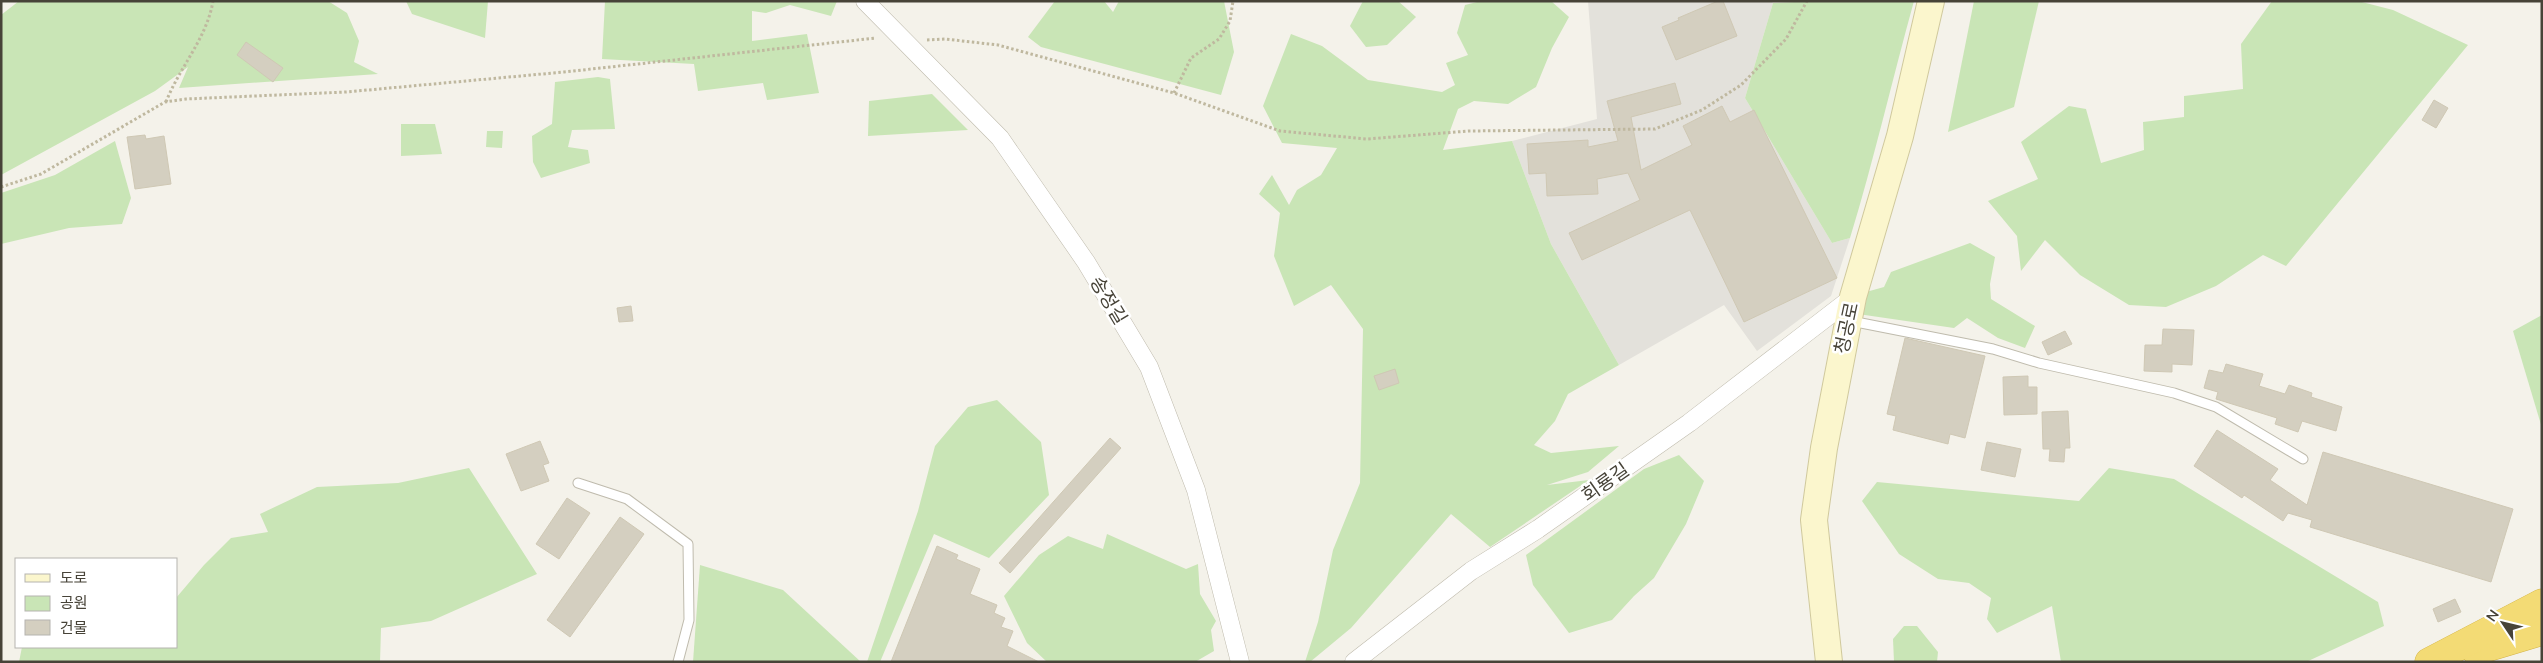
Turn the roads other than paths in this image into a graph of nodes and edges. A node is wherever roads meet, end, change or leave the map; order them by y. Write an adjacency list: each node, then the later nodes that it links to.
1 (865, 1): 9 (street, 송정길)
2 (1930, 1): 3 (street, 청공로)
3 (1850, 308): 4 (lane); 10 (street, 회룡길); 11 (street, 청공로)
4 (2303, 459)
5 (578, 483): 8 (lane)
6 (2542, 603): 12 (highway)
7 (2542, 631): 13 (highway)
8 (678, 662)
9 (1240, 662)
10 (1354, 662)
11 (1829, 662)
12 (2429, 662)
13 (2441, 662)

